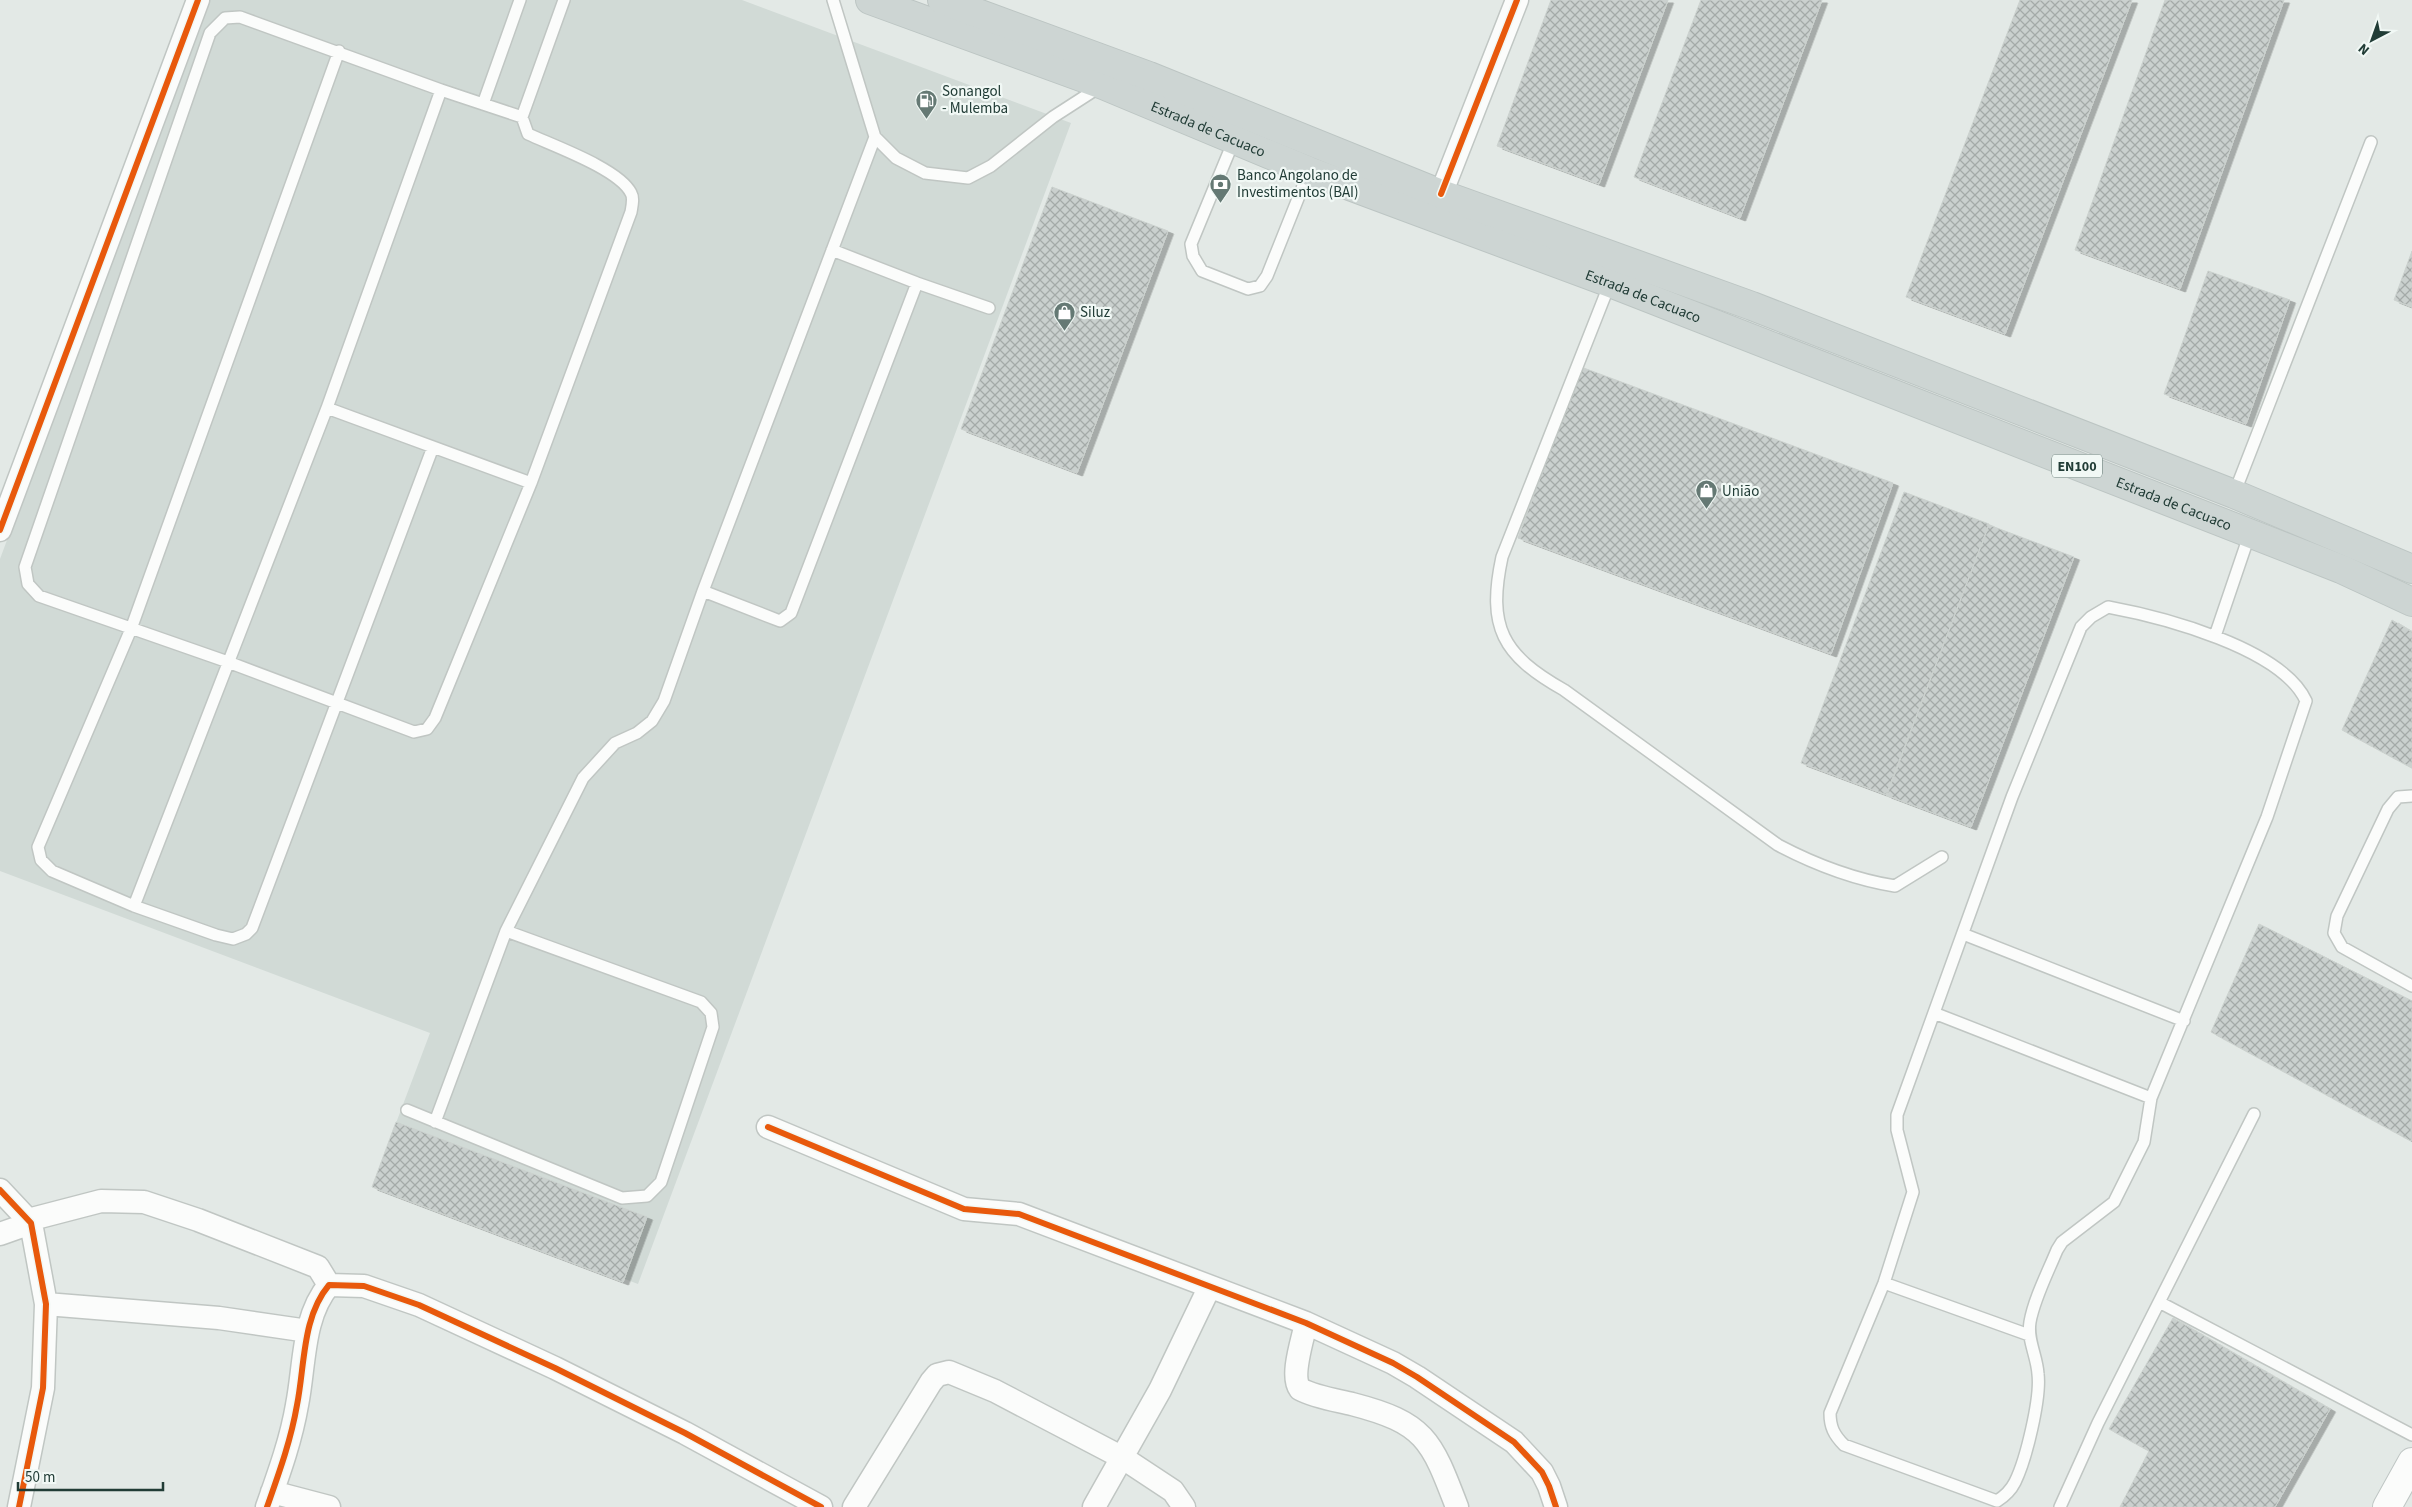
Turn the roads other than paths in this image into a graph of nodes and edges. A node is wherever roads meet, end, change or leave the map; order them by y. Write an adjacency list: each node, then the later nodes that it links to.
1 (198, 0): 26 (street)
2 (520, 0): 11 (lane)
3 (564, 0): 12 (lane)
4 (834, 0): 13 (lane)
5 (870, 0): 9 (main road, Estrada de Cacuaco / EN100)
6 (942, 0): 17 (main road, Estrada de Cacuaco / EN100)
7 (1517, 0): 17 (street)
8 (339, 51): 10 (lane); 31 (lane); 31 (lane)
9 (1103, 85): 13 (lane); 14 (main road, Estrada de Cacuaco / EN100)
10 (441, 90): 11 (lane); 22 (lane)
11 (482, 104): 12 (lane)
12 (522, 117): 24 (lane)
13 (875, 137): 18 (lane)
14 (1234, 140): 16 (main road, Estrada de Cacuaco / EN100); 16 (lane)
15 (2371, 142): 25 (lane)
16 (1309, 171): 20 (main road, Estrada de Cacuaco / EN100)
17 (1441, 194): 25 (main road, Estrada de Cacuaco / EN100)
18 (832, 250): 19 (lane); 29 (lane)
19 (917, 283): 21 (lane); 29 (lane)
20 (1610, 283): 27 (main road, Estrada de Cacuaco / EN100); 36 (lane)
21 (989, 308)
22 (327, 408): 23 (lane); 33 (lane)
23 (434, 447): 24 (lane); 34 (lane)
24 (531, 483): 34 (lane)
25 (2234, 494): 28 (main road, Estrada de Cacuaco / EN100)
26 (0, 530)
27 (2250, 534): 30 (main road, Estrada de Cacuaco / EN100); 32 (lane)
28 (2412, 570)
29 (703, 591): 38 (lane)
30 (2412, 602)
31 (130, 629): 33 (lane); 37 (lane)
32 (2215, 636): 39 (lane); 42 (lane)
33 (228, 662): 34 (lane); 37 (lane)
34 (337, 702): 37 (lane)
35 (2412, 796): 40 (lane)
36 (1942, 857)
37 (134, 906)
38 (506, 932): 46 (lane); 46 (lane)
39 (1963, 934): 41 (lane); 42 (lane)
40 (2412, 986)
41 (1934, 1013): 43 (lane); 51 (lane)
42 (2184, 1021): 43 (lane)
43 (2151, 1098): 58 (lane)
44 (407, 1110): 46 (lane)
45 (2254, 1114): 54 (lane)
46 (435, 1122)
47 (768, 1127): 53 (street)
48 (0, 1190): 49 (street)
49 (29, 1222): 50 (street); 52 (street); 55 (street)
50 (0, 1234)
51 (1884, 1283): 58 (lane); 58 (lane)
52 (330, 1285): 57 (street); 65 (street)
53 (1209, 1288): 56 (street); 60 (street)
54 (2159, 1302): 59 (lane); 71 (lane)
55 (46, 1304): 57 (street); 63 (street)
56 (1306, 1323): 69 (street); 70 (street)
57 (308, 1331): 62 (street)
58 (2029, 1335)
59 (2412, 1435)
60 (1123, 1458): 66 (street); 67 (street); 68 (street)
61 (2412, 1462): 72 (street)
62 (270, 1500): 64 (street)
63 (19, 1507)
64 (329, 1507)
65 (821, 1507)
66 (854, 1507)
67 (1094, 1507)
68 (1184, 1507)
69 (1457, 1507)
70 (1556, 1507)
71 (2060, 1507)
72 (2387, 1507)

